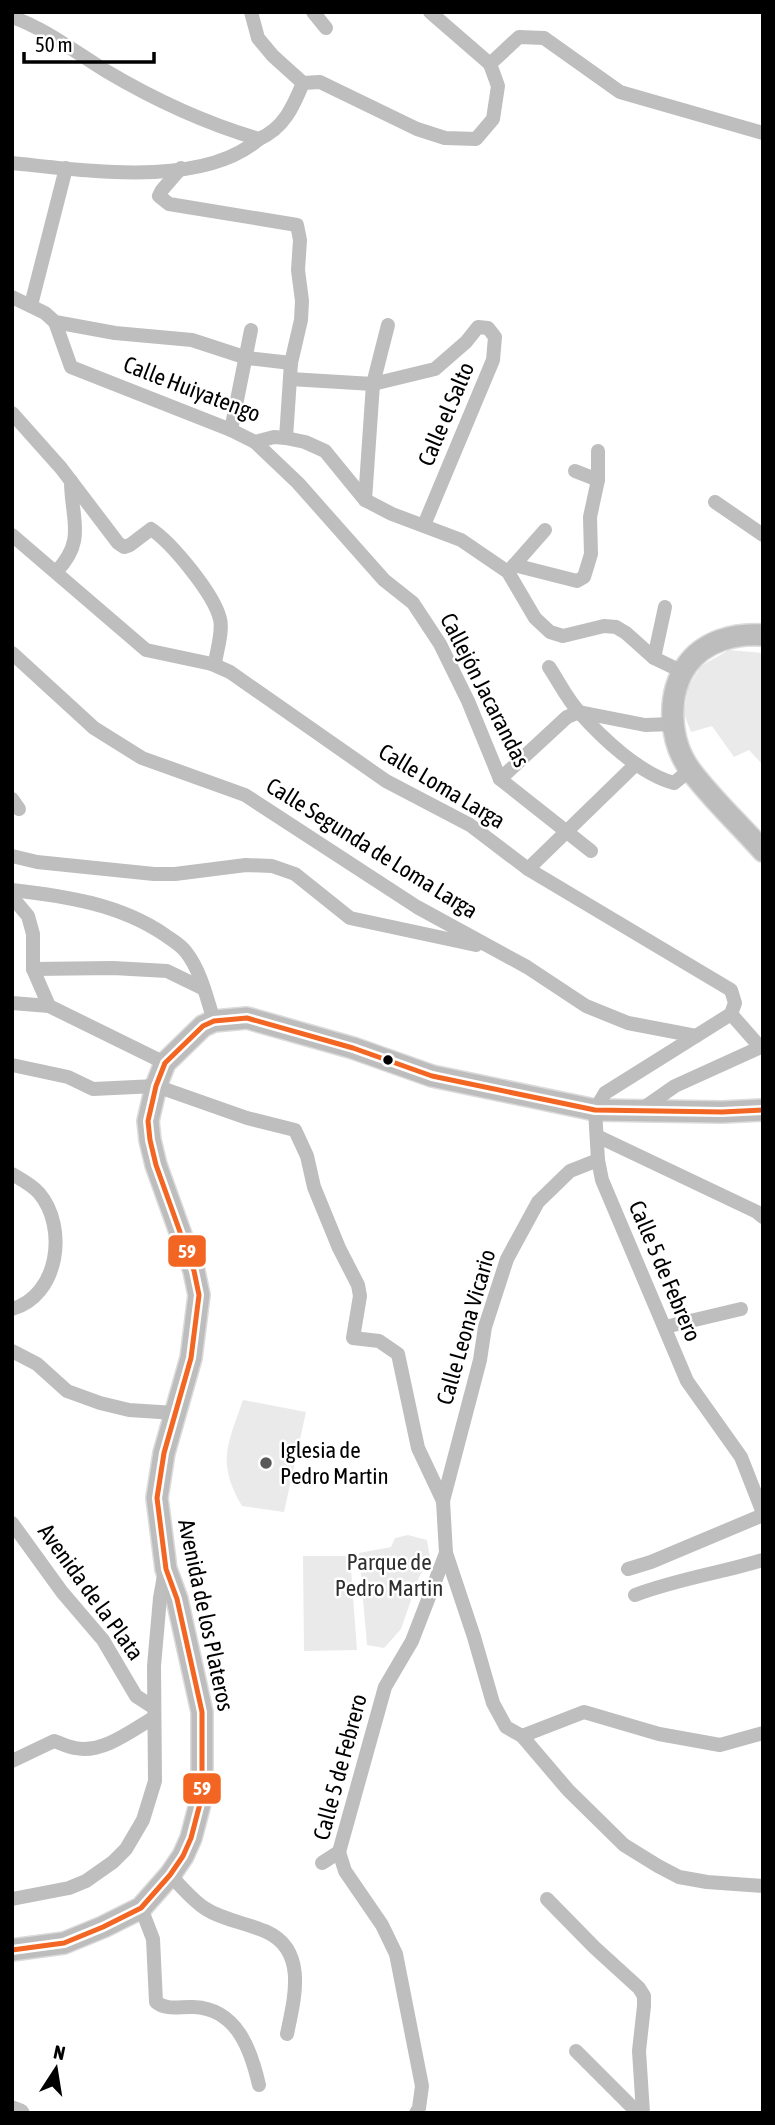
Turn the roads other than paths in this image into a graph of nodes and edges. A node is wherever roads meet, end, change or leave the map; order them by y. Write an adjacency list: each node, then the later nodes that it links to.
1 (251, 12): 7 (street)
2 (313, 12): 5 (street)
3 (430, 12): 6 (street)
4 (12, 16): 9 (street)
5 (326, 28)
6 (490, 64): 7 (street); 8 (street)
7 (303, 83): 9 (street)
8 (763, 133)
9 (259, 139): 12 (street)
10 (12, 163): 11 (street)
11 (66, 168): 12 (street); 14 (street)
12 (181, 168): 19 (street)
13 (12, 297): 14 (street)
14 (31, 305): 15 (street)
15 (55, 322): 18 (street); 23 (street, Calle Huiyatengo)
16 (388, 326): 21 (street)
17 (251, 330): 18 (street)
18 (247, 358): 19 (street); 23 (street)
19 (291, 363): 20 (street)
20 (290, 379): 21 (street, Calle el Salto); 24 (street)
21 (373, 384): 30 (street); 32 (street, Calle el Salto)
22 (12, 413): 29 (street)
23 (232, 430): 25 (street, Calle Huiyatengo)
24 (286, 438): 25 (street, Calle Huiyatengo); 30 (street, Calle Huiyatengo)
25 (255, 442): 51 (street, Callejón Jacarandas)
26 (598, 451): 28 (street)
27 (575, 471): 28 (street)
28 (598, 480): 36 (street)
29 (71, 481): 37 (street); 43 (street)
30 (365, 500): 32 (street, Calle Huiyatengo)
31 (715, 502): 35 (street)
32 (424, 525): 36 (street, Calle Huiyatengo)
33 (545, 530): 36 (street)
34 (12, 535): 37 (street, Calle Loma Larga)
35 (763, 535)
36 (511, 568): 41 (street, Calle Huiyatengo)
37 (56, 572): 43 (street, Calle Loma Larga)
38 (665, 607): 41 (street)
39 (763, 635): 45 (main road)
40 (12, 653): 46 (street, Calle Segunda de Loma Larga)
41 (654, 658): 45 (street, Calle Huiyatengo)
42 (12, 662): 46 (street, Calle Segunda de Loma Larga)
43 (212, 664): 56 (street, Calle Loma Larga)
44 (549, 667): 47 (street)
45 (683, 672): 48 (main road)
46 (36, 676): 59 (street, Calle Segunda de Loma Larga)
47 (579, 712): 48 (street); 49 (street); 51 (street)
48 (673, 724): 50 (main road)
49 (636, 764): 50 (street); 52 (street)
50 (682, 776): 54 (main road)
51 (500, 779): 52 (street, Callejón Jacarandas)
52 (566, 831): 53 (street, Callejón Jacarandas); 56 (street)
53 (591, 851)
54 (763, 851)
55 (12, 856): 59 (street)
56 (528, 869): 64 (street, Calle Loma Larga)
57 (12, 890): 61 (street)
58 (12, 897): 60 (street)
59 (494, 949): 66 (street, Calle Segunda de Loma Larga)
60 (33, 969): 61 (street); 63 (street)
61 (204, 989): 65 (street)
62 (12, 1003): 63 (street)
63 (49, 1006): 68 (street)
64 (731, 1014): 66 (street); 67 (street)
65 (214, 1021): 68 (main road, Avenida de los Plateros); 72 (main road)
66 (696, 1036): 72 (street)
67 (762, 1047): 71 (street)
68 (165, 1063): 70 (main road, Avenida de los Plateros)
69 (12, 1065): 70 (street)
70 (156, 1086): 82 (main road, Avenida de los Plateros); 83 (street, Calle 5 de Febrero)
71 (642, 1109): 72 (main road); 73 (main road)
72 (596, 1110): 74 (street, Calle 5 de Febrero)
73 (763, 1110)
74 (597, 1136): 75 (street, Calle 5 de Febrero); 77 (street)
75 (597, 1160): 80 (street, Calle 5 de Febrero); 83 (street, Calle Leona Vicario)
76 (12, 1174): 78 (street)
77 (763, 1217)
78 (12, 1309)
79 (741, 1309): 80 (street)
80 (665, 1327): 84 (street, Calle 5 de Febrero)
81 (12, 1350): 82 (street)
82 (175, 1413): 88 (main road, Avenida de los Plateros)
83 (443, 1501): 86 (street, Calle 5 de Febrero)
84 (763, 1514): 89 (street)
85 (12, 1523): 91 (street, Avenida de la Plata)
86 (446, 1553): 93 (street, Calle 5 de Febrero); 95 (street, Calle 5 de Febrero)
87 (763, 1560): 90 (street)
88 (166, 1569): 91 (street, Avenida de la Plata); 97 (main road, Avenida de los Plateros)
89 (628, 1569)
90 (635, 1595)
91 (153, 1713): 94 (street); 99 (street)
92 (763, 1733): 93 (street)
93 (522, 1736): 98 (street, Calle 5 de Febrero)
94 (12, 1760)
95 (339, 1852): 96 (street); 108 (street, Calle 5 de Febrero)
96 (323, 1863)
97 (170, 1875): 101 (main road, Avenida de los Plateros); 103 (street)
98 (763, 1886)
99 (12, 1899)
100 (547, 1899): 109 (street)
101 (141, 1908): 102 (main road, Avenida de los Plateros); 105 (street)
102 (12, 1950)
103 (287, 2034)
104 (576, 2051): 109 (street)
105 (260, 2085)
106 (12, 2110): 107 (main road)
107 (20, 2113)
108 (416, 2113)
109 (640, 2113)

